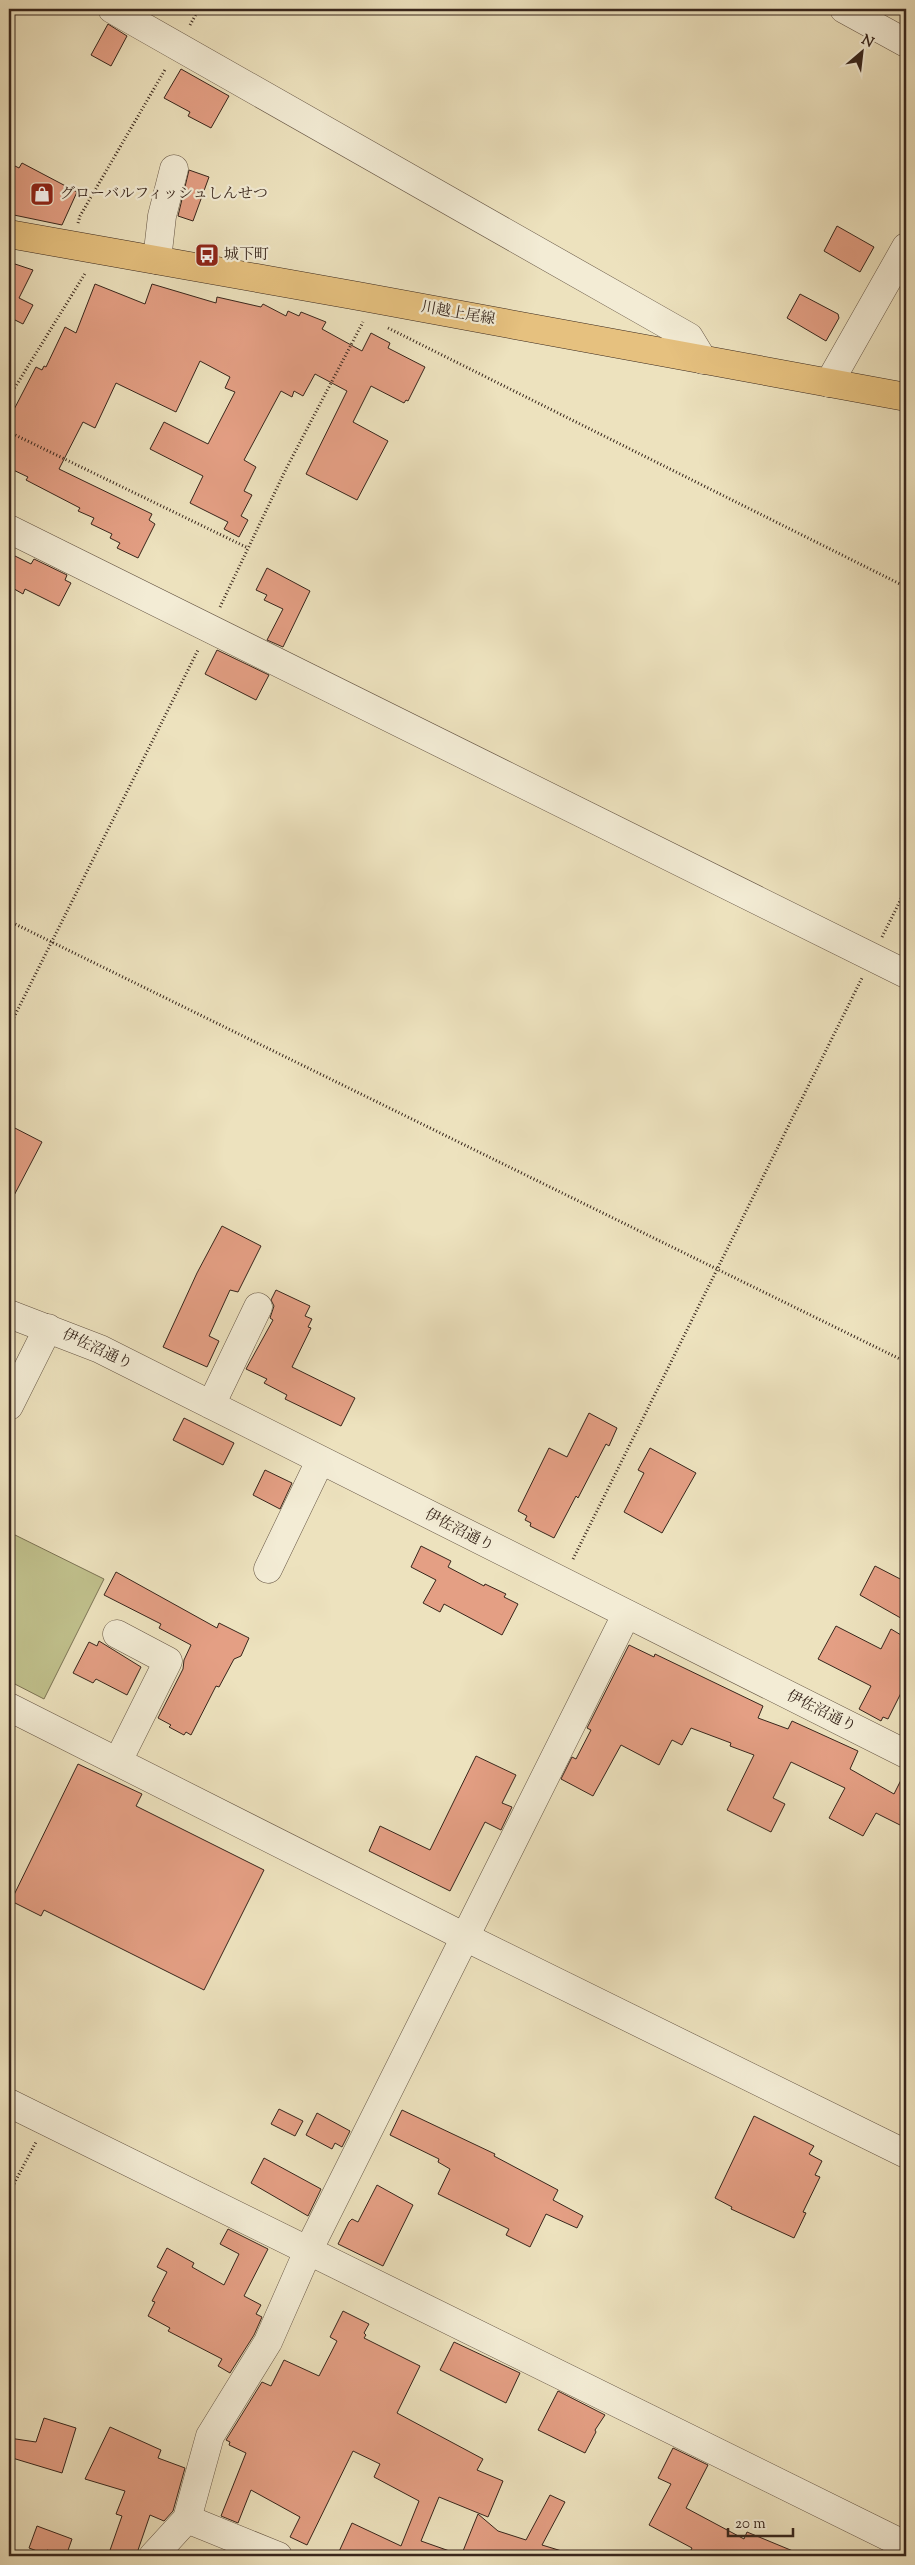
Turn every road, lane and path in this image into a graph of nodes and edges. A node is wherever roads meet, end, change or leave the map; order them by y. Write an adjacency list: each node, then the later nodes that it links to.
1 (112, 9): 5 (street)
2 (199, 9): 5 (path)
3 (844, 9): 4 (street)
4 (906, 43)
5 (178, 48): 8 (path); 14 (street)
6 (174, 169): 11 (street)
7 (9, 234): 8 (main road, 川越上尾線)
8 (72, 245): 10 (main road, 川越上尾線)
9 (906, 247): 15 (street)
10 (99, 250): 11 (main road, 川越上尾線); 16 (path)
11 (157, 260): 12 (main road, 川越上尾線)
12 (358, 296): 14 (main road, 川越上尾線); 20 (path)
13 (384, 326): 21 (path)
14 (703, 360): 15 (main road, 川越上尾線)
15 (829, 383): 17 (main road, 川越上尾線)
16 (9, 397)
17 (906, 397)
18 (9, 432): 20 (path)
19 (9, 529): 22 (street)
20 (248, 548): 22 (path)
21 (906, 587)
22 (210, 628): 25 (path); 26 (street)
23 (906, 889): 26 (path)
24 (9, 921): 25 (path)
25 (50, 941): 28 (path); 29 (path)
26 (872, 958): 27 (street); 29 (path)
27 (906, 974)
28 (9, 1027)
29 (717, 1270): 33 (path); 38 (path)
30 (258, 1307): 34 (street)
31 (9, 1314): 32 (street, 伊佐沼通り)
32 (48, 1328): 34 (street, 伊佐沼通り); 35 (street)
33 (906, 1362)
34 (211, 1405): 36 (street, 伊佐沼通り)
35 (9, 1406)
36 (320, 1461): 37 (street); 38 (street, 伊佐沼通り)
37 (268, 1569)
38 (562, 1582): 39 (street, 伊佐沼通り)
39 (626, 1615): 42 (street, 伊佐沼通り); 44 (street)
40 (116, 1634): 43 (street)
41 (9, 1707): 43 (street)
42 (906, 1754)
43 (118, 1761): 44 (street)
44 (465, 1937): 47 (street); 49 (street)
45 (9, 2103): 46 (street)
46 (47, 2122): 48 (path); 49 (street)
47 (906, 2154)
48 (9, 2193)
49 (308, 2251): 50 (street); 51 (street)
50 (187, 2519): 52 (street); 53 (street)
51 (901, 2543)
52 (153, 2556)
53 (278, 2556)

